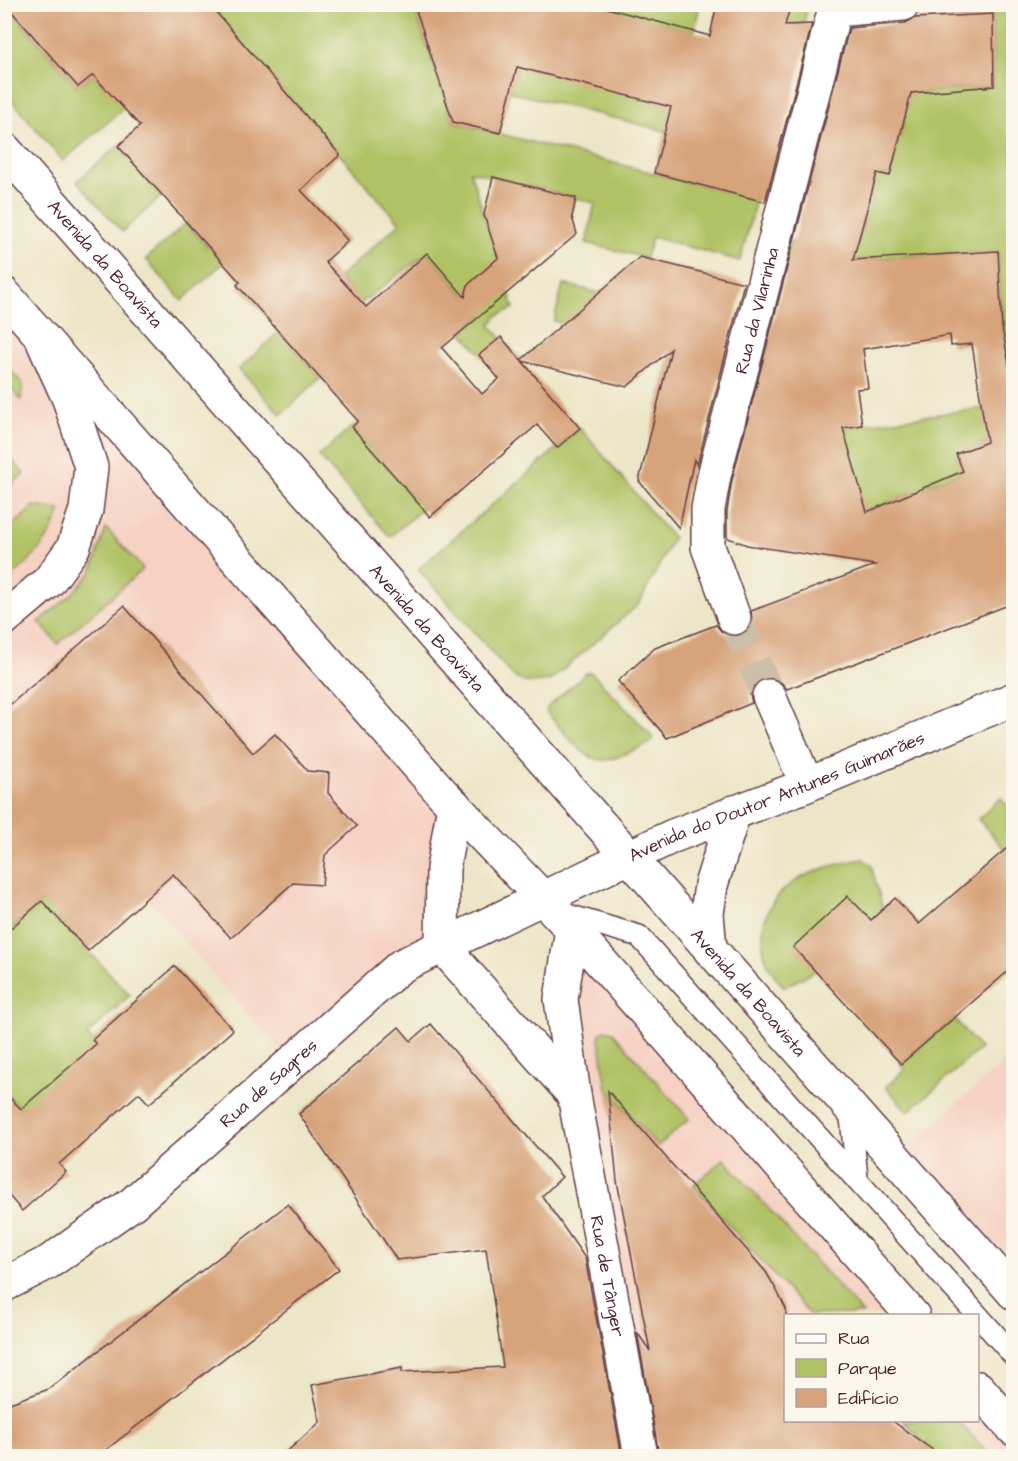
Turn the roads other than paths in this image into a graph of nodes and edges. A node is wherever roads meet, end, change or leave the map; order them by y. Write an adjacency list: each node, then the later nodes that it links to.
1 (903, 4): 2 (main road)
2 (836, 7): 7 (main road, Rua da Vilarinha)
3 (4, 149): 13 (main road, Avenida da Boavista)
4 (4, 294): 5 (main road)
5 (38, 332): 6 (main road); 11 (main road)
6 (4, 618)
7 (734, 618)
8 (769, 696): 10 (main road)
9 (1014, 699): 10 (main road, Avenida do Doutor Antunes Guimarães)
10 (807, 785): 12 (main road, Avenida do Doutor Antunes Guimarães)
11 (454, 805): 14 (main road); 15 (main road)
12 (734, 812): 13 (main road, Avenida do Doutor Antunes Guimarães); 16 (main road)
13 (628, 856): 14 (main road, Avenida do Doutor Antunes Guimarães); 16 (main road, Avenida da Boavista)
14 (557, 913): 15 (main road, Rua de Sagres); 17 (main road, Rua de Tânger); 19 (lane); 22 (main road)
15 (442, 946): 17 (main road); 20 (main road, Rua de Sagres)
16 (710, 950): 18 (main road, Avenida da Boavista)
17 (574, 1095): 28 (main road, Rua de Tânger)
18 (850, 1107): 19 (lane); 21 (main road, Avenida da Boavista)
19 (857, 1178): 23 (lane)
20 (4, 1285)
21 (1014, 1293)
22 (912, 1314)
23 (977, 1314)
24 (979, 1316): 25 (lane)
25 (1014, 1356)
26 (979, 1389): 27 (main road)
27 (1014, 1429)
28 (641, 1456)

